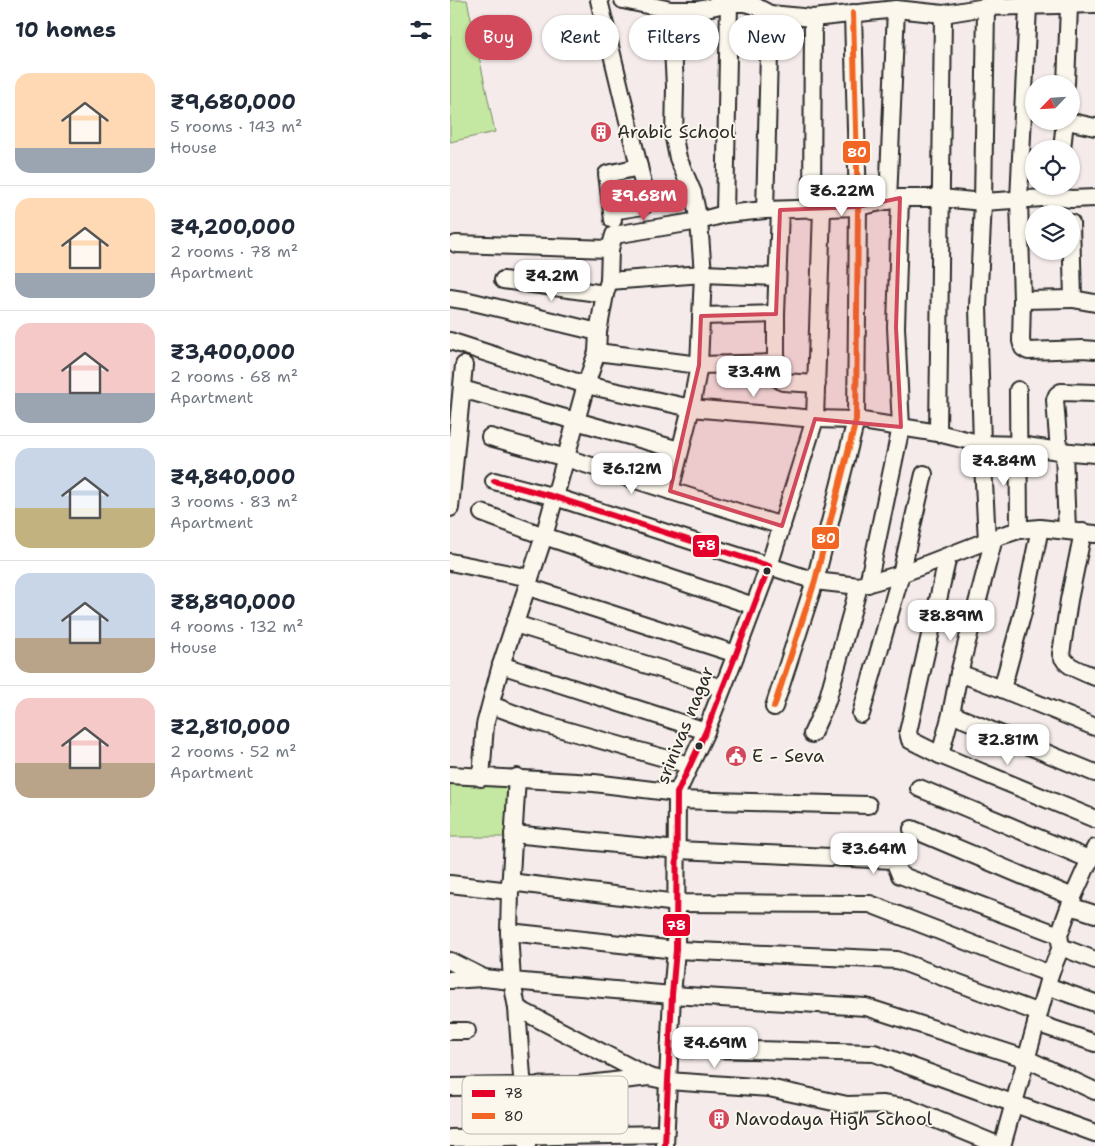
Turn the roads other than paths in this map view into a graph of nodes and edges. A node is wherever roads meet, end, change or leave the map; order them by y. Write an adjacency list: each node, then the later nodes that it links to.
1 (599, 0): 19 (street)
2 (623, 0): 9 (street)
3 (729, 3): 9 (street); 11 (street); 30 (street)
4 (1095, 4): 6 (street)
5 (1028, 6): 6 (street); 7 (street); 14 (street)
6 (1069, 6): 15 (street)
7 (986, 7): 12 (street); 25 (street)
8 (896, 9): 10 (street); 12 (street); 23 (street)
9 (671, 10): 31 (street)
10 (853, 13): 13 (street); 26 (street)
11 (770, 14): 13 (street); 28 (street)
12 (943, 14): 20 (street)
13 (813, 18): 27 (street, srinivas nagar)
14 (1028, 75)
15 (1066, 75)
16 (1080, 124): 17 (street)
17 (1095, 127)
18 (1027, 130): 24 (street)
19 (639, 167): 29 (street); 29 (street)
20 (942, 198): 23 (street); 25 (street); 62 (street)
21 (1095, 198): 22 (street)
22 (1064, 199): 24 (street)
23 (894, 200): 26 (street); 61 (street)
24 (1020, 200): 25 (street); 41 (street)
25 (983, 202): 64 (street)
26 (858, 207): 27 (street); 59 (street)
27 (817, 209): 28 (street); 52 (street, srinivas nagar)
28 (772, 210): 30 (street); 36 (street)
29 (612, 211): 32 (street)
30 (725, 214): 31 (street)
31 (699, 221): 32 (street); 35 (street)
32 (612, 242): 33 (street); 38 (street)
33 (456, 244)
34 (1072, 260): 40 (street)
35 (703, 274): 36 (street); 38 (street); 44 (street)
36 (777, 277): 43 (street)
37 (503, 280): 38 (street)
38 (607, 287): 45 (street)
39 (450, 298): 45 (street)
40 (1074, 299): 41 (street); 42 (street)
41 (1022, 300): 47 (street)
42 (1095, 303)
43 (776, 314): 44 (street); 49 (street)
44 (701, 316): 51 (street)
45 (598, 332): 48 (street)
46 (450, 341): 53 (street)
47 (1095, 350)
48 (597, 352): 51 (street); 53 (street)
49 (776, 363): 51 (street); 52 (street)
50 (464, 365): 54 (street)
51 (699, 365): 57 (street)
52 (817, 384): 58 (street, srinivas nagar)
53 (586, 385): 57 (street); 60 (street)
54 (462, 389): 60 (street); 74 (street)
55 (1018, 390): 65 (street)
56 (1095, 394): 67 (street)
57 (691, 408): 58 (street); 66 (street)
58 (815, 419): 59 (street); 76 (street, srinivas nagar)
59 (856, 420): 61 (street); 86 (street)
60 (576, 421): 66 (street); 69 (street)
61 (901, 427): 62 (street); 88 (street)
62 (938, 433): 64 (street)
63 (490, 436): 69 (street)
64 (982, 444): 65 (street); 81 (street)
65 (1020, 445): 67 (street); 78 (street)
66 (679, 450): 72 (street)
67 (1061, 451): 68 (street); 79 (street)
68 (1095, 454)
69 (566, 458): 72 (street); 73 (street)
70 (924, 474): 85 (street)
71 (494, 481): 73 (street)
72 (670, 491): 76 (street)
73 (555, 498): 80 (street); 84 (street)
74 (450, 508)
75 (482, 513): 80 (street)
76 (782, 526): 84 (street, srinivas nagar)
77 (1040, 528): 78 (street); 79 (street); 96 (street)
78 (1019, 530): 81 (street)
79 (1082, 532): 94 (street)
80 (544, 536): 87 (street); 89 (street)
81 (991, 539): 82 (street); 93 (street)
82 (948, 556): 85 (street); 104 (street)
83 (450, 562): 87 (street)
84 (769, 566): 86 (street); 89 (street, srinivas nagar)
85 (901, 574): 88 (street); 99 (street)
86 (815, 580): 88 (street); 98 (street)
87 (529, 582): 90 (street); 91 (street)
88 (863, 585): 103 (street)
89 (754, 606): 91 (street, srinivas nagar)
90 (515, 624): 92 (street); 95 (street)
91 (736, 654): 95 (street, srinivas nagar)
92 (501, 665): 97 (street); 102 (street)
93 (959, 673): 96 (street); 100 (street)
94 (1095, 677)
95 (722, 688): 102 (street, srinivas nagar)
96 (1002, 689): 101 (street)
97 (491, 706): 105 (street); 108 (street)
98 (774, 707)
99 (861, 714)
100 (951, 714): 104 (street); 106 (street)
101 (1095, 728)
102 (706, 731): 105 (street, srinivas nagar)
103 (812, 734)
104 (940, 756): 113 (street)
105 (688, 765): 111 (street, srinivas nagar)
106 (1095, 773)
107 (450, 775): 108 (street)
108 (481, 778): 109 (street)
109 (517, 778): 111 (street); 115 (street)
110 (919, 788): 117 (street)
111 (677, 797): 112 (street); 116 (street, srinivas nagar)
112 (868, 805)
113 (1095, 818)
114 (912, 829): 120 (street)
115 (513, 834): 116 (street); 119 (street)
116 (678, 850): 121 (street, srinivas nagar); 124 (street)
117 (1092, 863): 120 (street)
118 (450, 884): 119 (street)
119 (510, 887): 121 (street); 123 (street)
120 (1072, 901): 122 (street); 124 (street)
121 (677, 903): 125 (street, srinivas nagar); 130 (street)
122 (1095, 914)
123 (509, 932): 125 (street); 131 (street)
124 (1060, 942): 126 (street); 130 (street)
125 (676, 950): 132 (street, srinivas nagar); 135 (street)
126 (1095, 960)
127 (450, 961): 128 (street)
128 (484, 978): 129 (street); 131 (street)
129 (450, 980)
130 (1048, 980): 133 (street); 135 (street)
131 (512, 981): 132 (street); 134 (street)
132 (672, 995): 139 (street, srinivas nagar); 140 (street)
133 (1095, 1003)
134 (517, 1008): 141 (street); 142 (street)
135 (1038, 1018): 138 (street); 140 (street)
136 (450, 1031): 137 (street)
137 (468, 1031)
138 (1095, 1043)
139 (669, 1048): 144 (street, srinivas nagar); 146 (street)
140 (1027, 1059): 145 (street); 146 (street)
141 (523, 1076)
142 (649, 1077): 143 (street); 144 (street)
143 (628, 1079)
144 (668, 1082): 149 (street, srinivas nagar); 151 (street)
145 (1095, 1091)
146 (1013, 1102): 147 (street); 151 (street)
147 (1095, 1133)
148 (450, 1138): 150 (street)
149 (665, 1140): 150 (street)
150 (527, 1142)
151 (1001, 1146)

